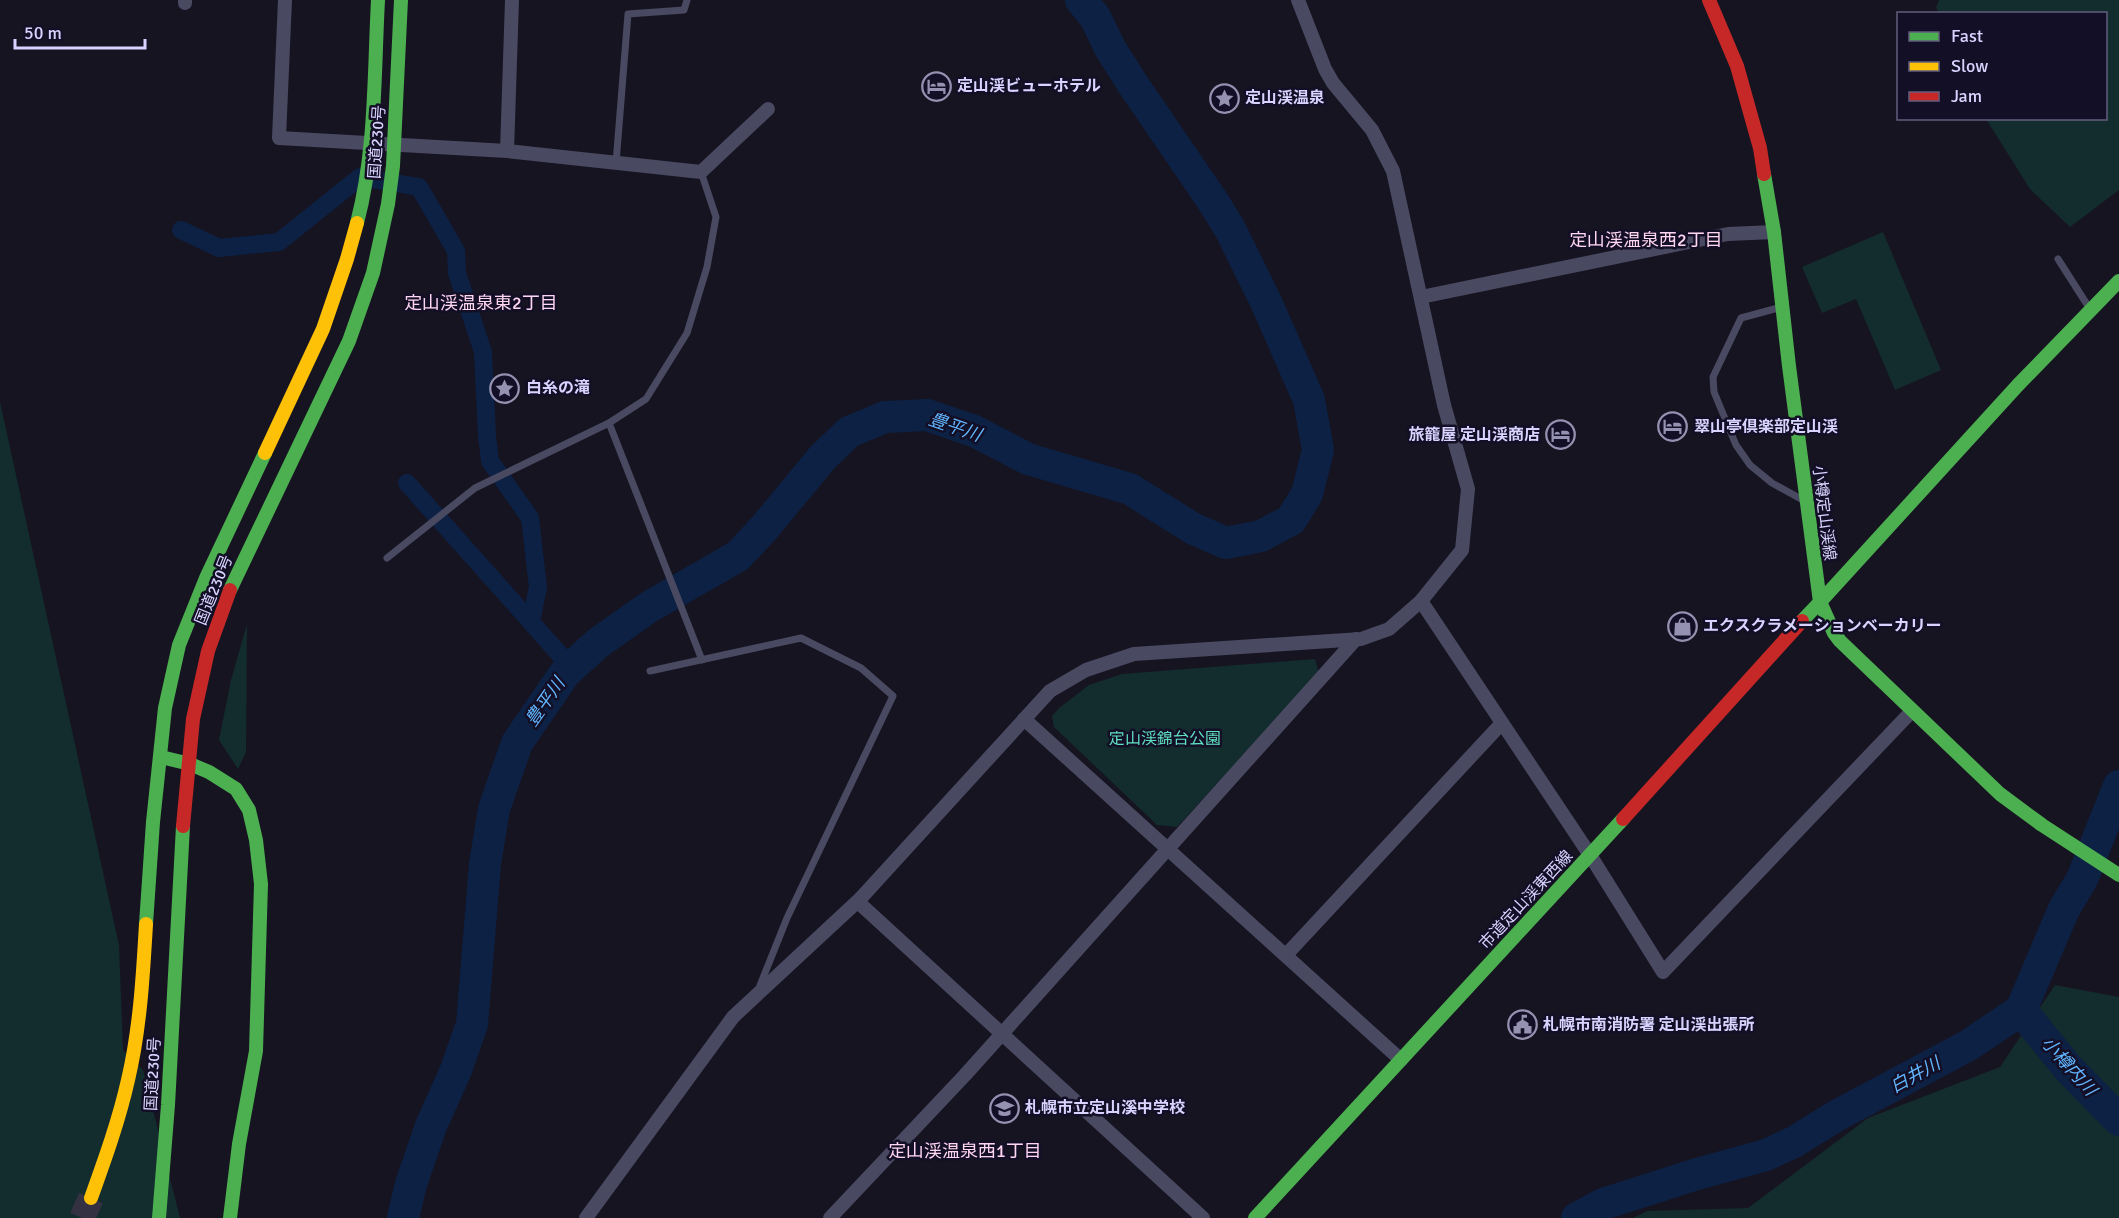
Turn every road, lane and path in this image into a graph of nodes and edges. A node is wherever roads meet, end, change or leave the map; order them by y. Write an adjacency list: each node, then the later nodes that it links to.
1 (285, 0): 9 (street)
2 (378, 0): 9 (main road, 国道230号)
3 (401, 0): 10 (main road, 国道230号)
4 (512, 0): 11 (street)
5 (687, 0): 12 (lane)
6 (1298, 0): 17 (street)
7 (1710, 0): 14 (main road, 小樽定山渓線)
8 (768, 109): 13 (street)
9 (370, 143): 10 (street); 31 (main road, 国道230号)
10 (395, 144): 11 (street); 32 (main road, 国道230号)
11 (507, 151): 12 (street)
12 (616, 163): 13 (street)
13 (701, 172): 20 (lane)
14 (1774, 231): 17 (street); 18 (main road, 小樽定山渓線)
15 (2058, 260): 19 (lane)
16 (2119, 281): 19 (main road, 小樽定山渓線)
17 (1420, 297): 23 (street)
18 (1782, 307): 21 (main road, 小樽定山渓線); 21 (lane)
19 (2091, 311): 24 (main road, 小樽定山渓線)
20 (609, 423): 22 (lane); 26 (lane)
21 (1806, 501): 24 (main road, 小樽定山渓線)
22 (387, 558)
23 (1421, 601): 25 (street); 30 (street)
24 (1820, 602): 28 (main road); 34 (main road, 市道定山渓東西線)
25 (1356, 639): 29 (street); 33 (street)
26 (702, 660): 27 (lane); 38 (lane)
27 (650, 671)
28 (1912, 711): 34 (street); 35 (main road)
29 (1024, 719): 33 (street); 36 (street)
30 (1502, 723): 34 (street); 37 (street)
31 (160, 757): 32 (main road); 41 (main road, 国道230号)
32 (190, 764): 42 (main road, 国道230号); 43 (main road)
33 (1169, 848): 37 (street); 39 (street)
34 (1590, 855): 40 (main road, 市道定山渓東西線)
35 (2119, 875)
36 (858, 902): 38 (street); 39 (street)
37 (1286, 955): 40 (street)
38 (756, 996): 44 (street)
39 (1002, 1033): 45 (street); 46 (street)
40 (1401, 1060): 47 (main road, 市道定山渓東西線)
41 (91, 1198)
42 (159, 1218)
43 (230, 1218)
44 (586, 1218)
45 (830, 1218)
46 (1203, 1218)
47 (1255, 1218)

